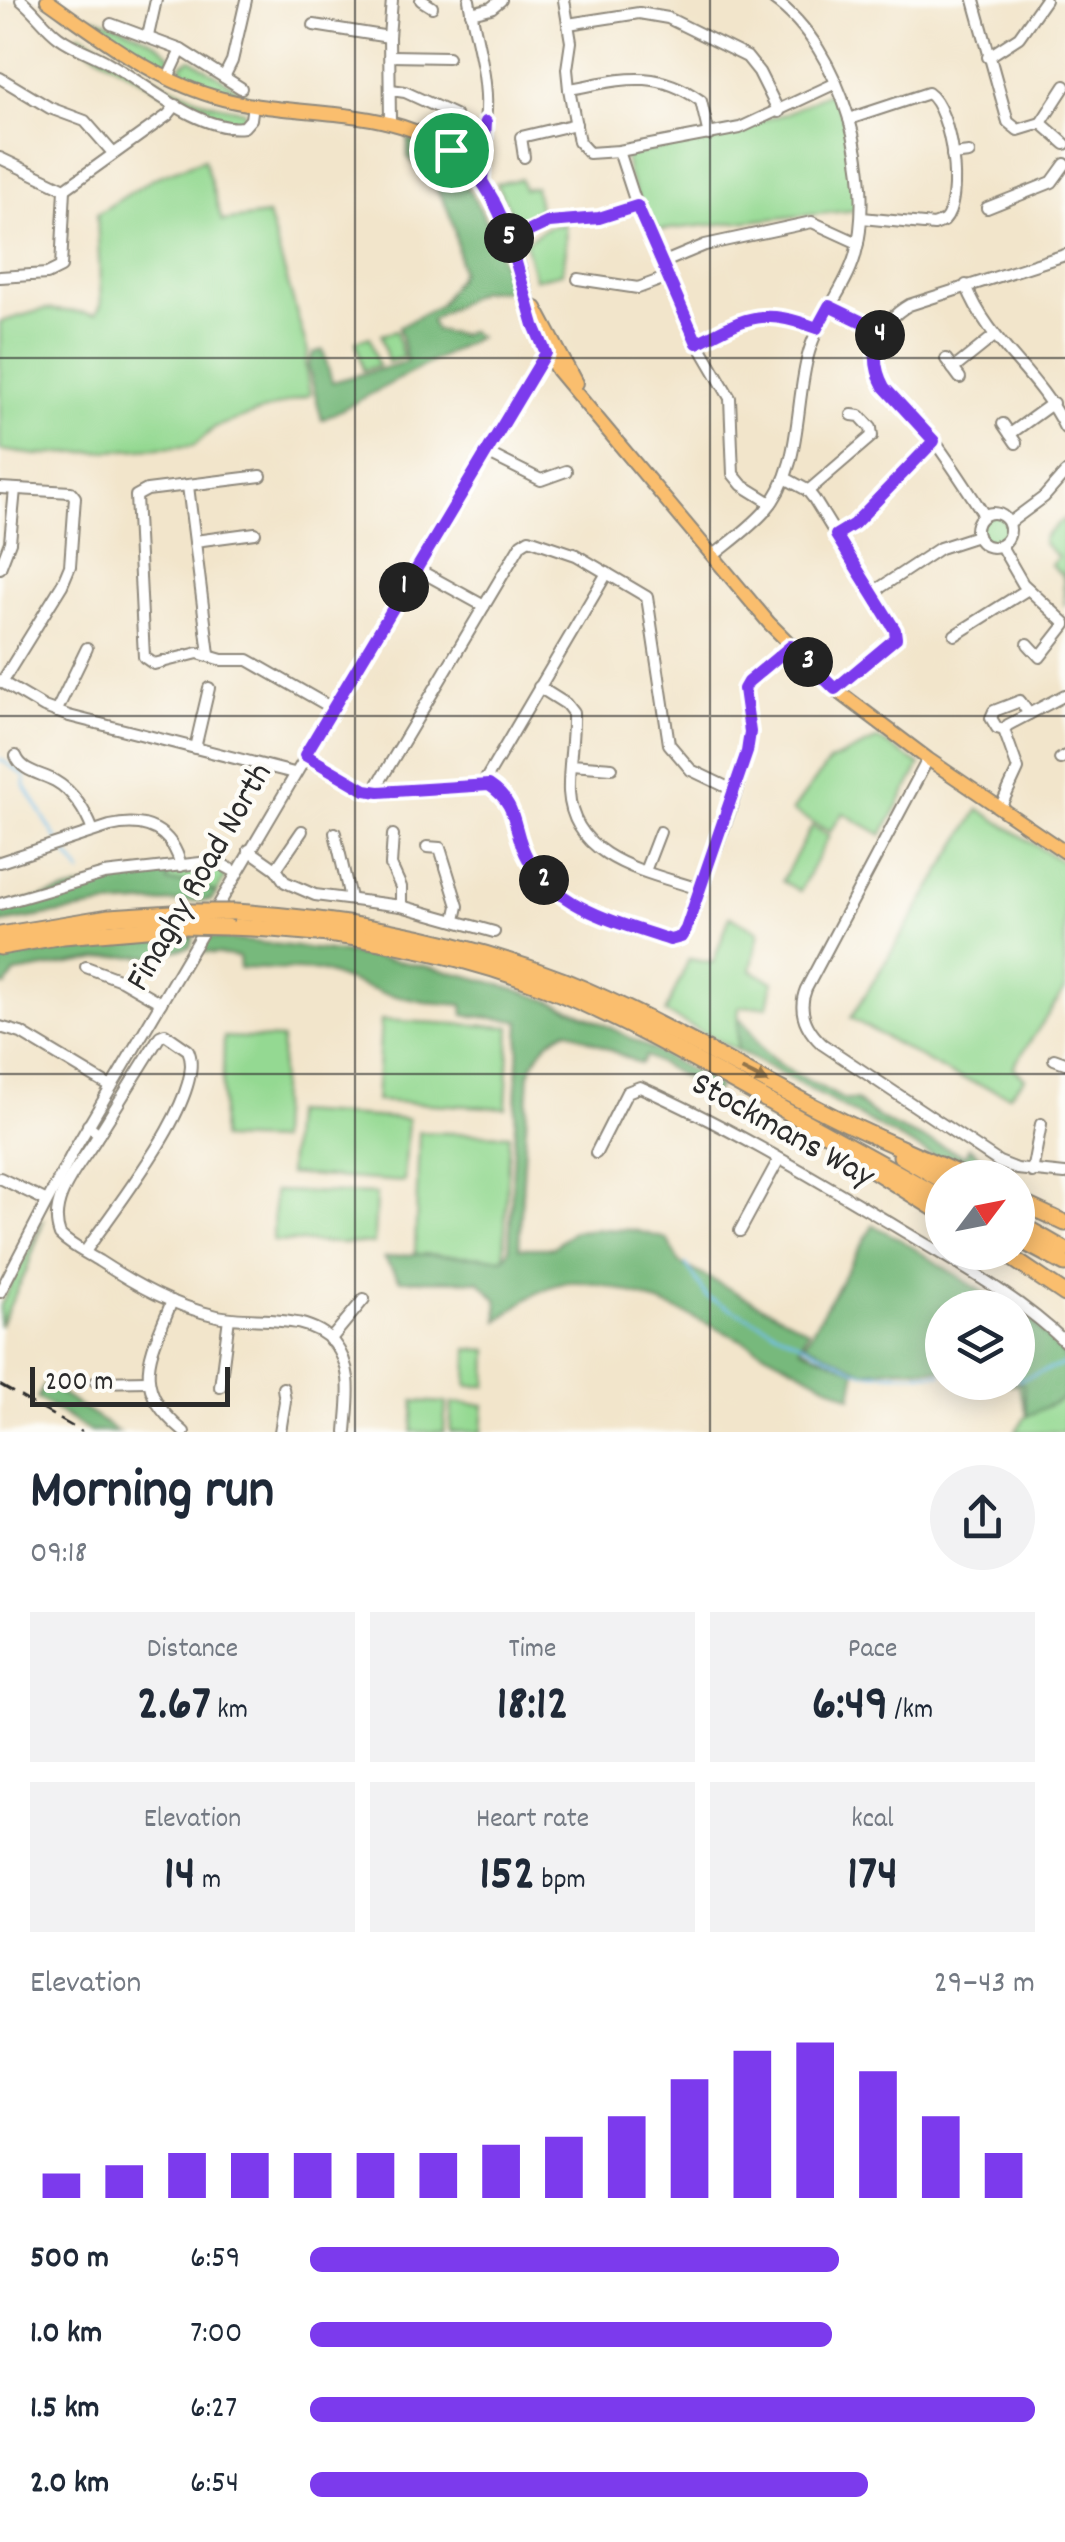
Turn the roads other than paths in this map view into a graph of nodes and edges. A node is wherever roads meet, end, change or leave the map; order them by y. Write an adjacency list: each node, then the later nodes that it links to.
1 (20, 0): 21 (street)
2 (47, 0): 15 (main road)
3 (156, 0): 19 (street)
4 (246, 0): 26 (street)
5 (392, 0): 20 (street)
6 (420, 0): 13 (street)
7 (469, 0): 14 (street)
8 (501, 0): 14 (street)
9 (564, 0): 17 (street)
10 (774, 0): 29 (street)
11 (974, 0): 24 (street)
12 (1045, 0): 24 (street)
13 (432, 6)
14 (471, 13): 40 (street)
15 (78, 22): 21 (street); 28 (main road)
16 (111, 24): 19 (street)
17 (568, 24): 32 (street); 36 (street)
18 (314, 25): 20 (street)
19 (148, 36): 22 (street)
20 (389, 37): 23 (street)
21 (64, 41): 35 (street)
22 (181, 50): 26 (street); 28 (street)
23 (390, 56): 25 (street); 33 (street)
24 (988, 57): 41 (street)
25 (448, 58)
26 (224, 77): 31 (street)
27 (0, 78): 48 (street)
28 (168, 78): 34 (main road)
29 (834, 84): 36 (street); 38 (street)
30 (1065, 86): 41 (street)
31 (240, 88)
32 (570, 89): 42 (street); 43 (street)
33 (391, 90): 37 (street); 39 (street)
34 (253, 104): 35 (street); 39 (main road)
35 (176, 105): 48 (street)
36 (779, 112): 43 (street)
37 (455, 114)
38 (849, 119): 50 (street); 59 (street)
39 (390, 121): 46 (main road)
40 (486, 122): 44 (street); 55 (street)
41 (1041, 123): 45 (street)
42 (576, 124): 47 (street); 51 (street)
43 (709, 135): 47 (street)
44 (479, 141): 46 (street); 53 (street)
45 (1065, 144)
46 (451, 150): 53 (main road)
47 (619, 151): 57 (street)
48 (113, 153): 56 (street)
49 (969, 154): 50 (street)
50 (952, 155): 59 (street)
51 (524, 157)
52 (0, 158): 56 (street)
53 (466, 163): 55 (main road)
54 (1065, 164): 58 (street)
55 (482, 181): 60 (main road)
56 (65, 189): 64 (street)
57 (637, 206): 60 (street); 63 (street)
58 (987, 208)
59 (862, 218): 61 (street)
60 (510, 240): 73 (main road)
61 (858, 243): 63 (street); 68 (street)
62 (1065, 256): 67 (street)
63 (662, 263): 65 (street)
64 (0, 276)
65 (668, 277): 66 (street); 72 (street)
66 (578, 279)
67 (966, 286): 70 (street); 71 (street)
68 (829, 306): 69 (street); 70 (street)
69 (817, 328): 72 (street); 87 (street)
70 (881, 331): 82 (street)
71 (993, 337): 74 (street); 77 (street)
72 (697, 343): 92 (street)
73 (551, 350): 75 (street, Finaghy Road North); 76 (main road); 78 (main road)
74 (953, 369)
75 (528, 380): 76 (street); 83 (street, Finaghy Road North)
76 (567, 382): 78 (main road)
77 (1053, 403): 80 (street); 81 (street)
78 (590, 409): 100 (main road)
79 (852, 416): 91 (street)
80 (1065, 428)
81 (1010, 434)
82 (934, 441): 93 (street); 96 (street)
83 (485, 452): 84 (street); 102 (street, Finaghy Road North)
84 (566, 471)
85 (1065, 473): 94 (street)
86 (261, 476): 88 (street)
87 (785, 478): 91 (street); 92 (street)
88 (188, 486): 98 (street); 112 (street)
89 (0, 488): 90 (street)
90 (15, 490): 101 (street); 113 (street)
91 (808, 491): 96 (street)
92 (771, 503): 100 (street)
93 (984, 515): 94 (street); 97 (street)
94 (1009, 522): 99 (street)
95 (254, 533): 98 (street)
96 (836, 535): 105 (street)
97 (977, 536): 99 (street); 105 (street)
98 (196, 541): 112 (street)
99 (1001, 546): 104 (street)
100 (712, 556): 110 (main road)
101 (0, 568)
102 (416, 568): 106 (street); 118 (street, Finaghy Road North)
103 (607, 573): 106 (street); 114 (street); 130 (street)
104 (1028, 589): 107 (street); 108 (street)
105 (872, 594): 116 (street)
106 (484, 606): 131 (street)
107 (1065, 624): 109 (street)
108 (955, 635)
109 (1028, 644)
110 (791, 646): 116 (main road); 130 (street)
111 (87, 648): 119 (street)
112 (209, 654): 118 (street)
113 (1, 682): 119 (street)
114 (539, 687): 126 (street); 129 (street)
115 (209, 688): 122 (street)
116 (835, 689): 125 (main road)
117 (1065, 695): 120 (street)
118 (332, 708): 123 (street, Finaghy Road North)
119 (56, 712): 122 (street)
120 (1029, 714): 121 (street); 121 (street)
121 (1004, 730): 132 (street)
122 (196, 748): 128 (street)
123 (305, 755): 128 (street, Finaghy Road North); 131 (street)
124 (16, 756): 134 (street)
125 (928, 759): 132 (main road); 168 (street)
126 (570, 765): 127 (street); 144 (street)
127 (612, 768)
128 (294, 773): 139 (street, Finaghy Road North)
129 (483, 784): 131 (street); 146 (street)
130 (735, 790): 146 (street)
131 (374, 791)
132 (1000, 808): 140 (main road)
133 (302, 831): 143 (street)
134 (93, 832): 141 (street); 142 (street)
135 (660, 832): 144 (street)
136 (335, 833): 147 (street)
137 (392, 835): 149 (street)
138 (427, 847): 152 (street)
139 (249, 850): 143 (street); 145 (street, Finaghy Road North)
140 (1065, 852)
141 (0, 862)
142 (182, 866): 145 (street); 148 (street)
143 (276, 869): 147 (street)
144 (644, 871): 146 (street)
145 (236, 872): 157 (street, Finaghy Road North)
146 (699, 889)
147 (350, 898): 149 (street)
148 (0, 904)
149 (402, 906): 152 (street)
150 (185, 919): 151 (highway, bridge); 154 (highway); 155 (highway)
151 (230, 920): 160 (highway, one-way to 160); 163 (highway)
152 (454, 920): 153 (street)
153 (494, 932)
154 (0, 934)
155 (0, 947)
156 (86, 967): 157 (street)
157 (161, 1003): 159 (street, Finaghy Road North)
158 (0, 1027): 159 (street)
159 (111, 1087): 162 (street, Finaghy Road North)
160 (842, 1120): 167 (highway); 170 (highway)
161 (1040, 1124): 169 (street)
162 (88, 1125): 164 (street); 175 (street, Finaghy Road North)
163 (814, 1128): 174 (highway); 176 (highway)
164 (99, 1134): 183 (street); 183 (street)
165 (596, 1154): 166 (street, Stockmans Way)
166 (780, 1159): 179 (street); 194 (street, Stockmans Way)
167 (928, 1160)
168 (996, 1160)
169 (1034, 1160)
170 (925, 1170)
171 (1035, 1172): 172 (street)
172 (1065, 1174)
173 (0, 1178): 175 (street)
174 (925, 1189)
175 (45, 1200): 185 (street, Finaghy Road North)
176 (925, 1202)
177 (1035, 1209): 178 (highway)
178 (1065, 1224)
179 (740, 1231)
180 (1035, 1233): 182 (highway)
181 (1035, 1248): 184 (highway)
182 (1065, 1250)
183 (85, 1252): 191 (street)
184 (1065, 1264)
185 (13, 1266): 187 (street); 188 (street, Finaghy Road North)
186 (1030, 1270): 189 (highway)
187 (0, 1272)
188 (0, 1292)
189 (1065, 1294)
190 (364, 1299): 193 (street)
191 (172, 1301): 192 (street); 195 (street)
192 (229, 1318): 193 (street); 197 (street)
193 (330, 1340): 201 (street)
194 (1065, 1342)
195 (147, 1381): 196 (street); 199 (street)
196 (96, 1382)
197 (220, 1387)
198 (283, 1388): 200 (street)
199 (184, 1432)
200 (280, 1432)
201 (346, 1432)

